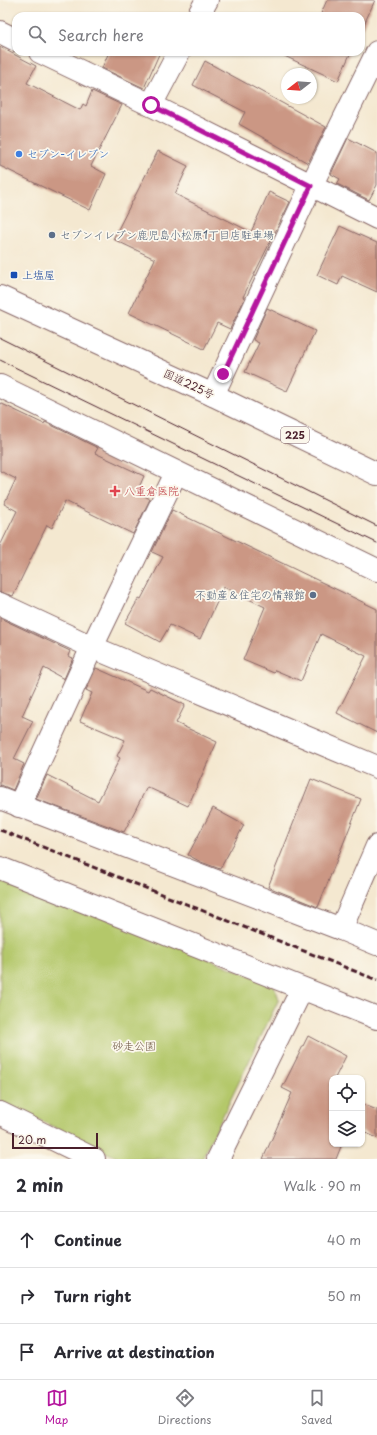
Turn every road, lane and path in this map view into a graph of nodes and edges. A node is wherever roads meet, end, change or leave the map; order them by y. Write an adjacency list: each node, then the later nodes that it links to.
1 (207, 0): 2 (main road)
2 (200, 12)
3 (0, 32): 4 (main road)
4 (12, 38)
5 (377, 52): 9 (main road)
6 (48, 56): 8 (main road)
7 (177, 56): 8 (main road)
8 (151, 105): 9 (main road)
9 (311, 186): 10 (main road); 13 (main road)
10 (377, 218)
11 (0, 296): 13 (main road, 国道225号 / 225)
12 (0, 386): 14 (main road)
13 (213, 395): 15 (main road, 国道225号 / 225)
14 (176, 473): 16 (main road); 18 (main road)
15 (377, 474)
16 (377, 570)
17 (0, 604): 18 (main road)
18 (92, 647): 19 (main road); 20 (main road)
19 (377, 767)
20 (9, 802): 23 (main road)
21 (377, 846): 23 (main road)
22 (0, 868): 25 (main road)
23 (341, 929): 24 (main road)
24 (377, 944)
25 (302, 989): 26 (main road); 29 (main road)
26 (377, 1018)
27 (0, 1113): 28 (main road)
28 (94, 1159)
29 (218, 1159)

